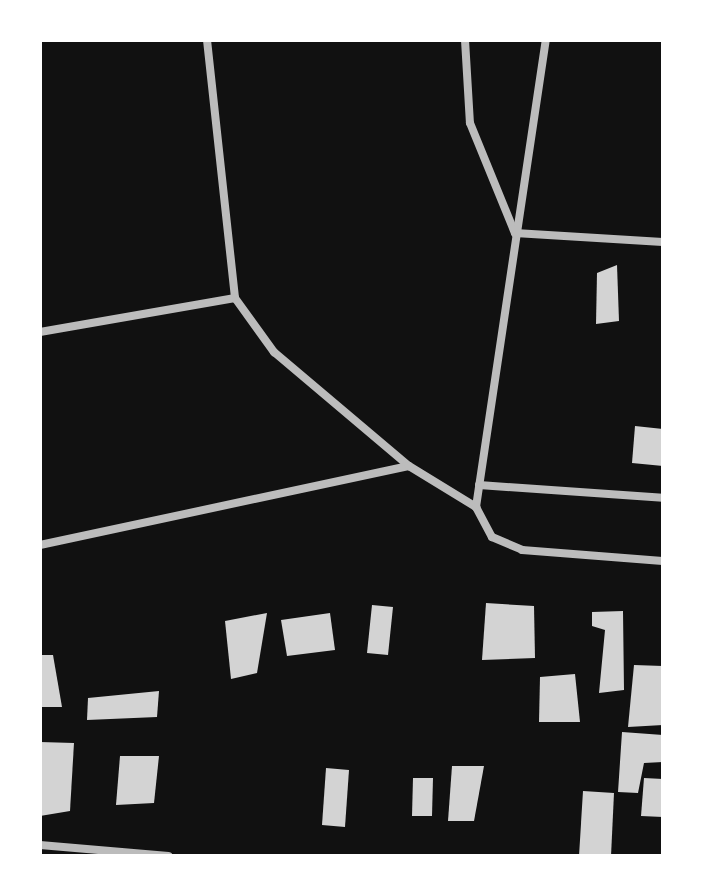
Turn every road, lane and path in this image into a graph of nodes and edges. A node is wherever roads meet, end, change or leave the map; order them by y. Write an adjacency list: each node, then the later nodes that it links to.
1 (207, 40): 6 (street)
2 (465, 40): 4 (street)
3 (546, 40): 4 (street)
4 (515, 233): 5 (street); 9 (street)
5 (663, 242)
6 (235, 298): 7 (street); 8 (street)
7 (40, 332)
8 (409, 466): 11 (street); 12 (street)
9 (479, 485): 10 (street); 11 (street)
10 (663, 498)
11 (476, 507): 13 (street)
12 (40, 545)
13 (663, 561)
14 (40, 845): 15 (street)
15 (169, 856)

